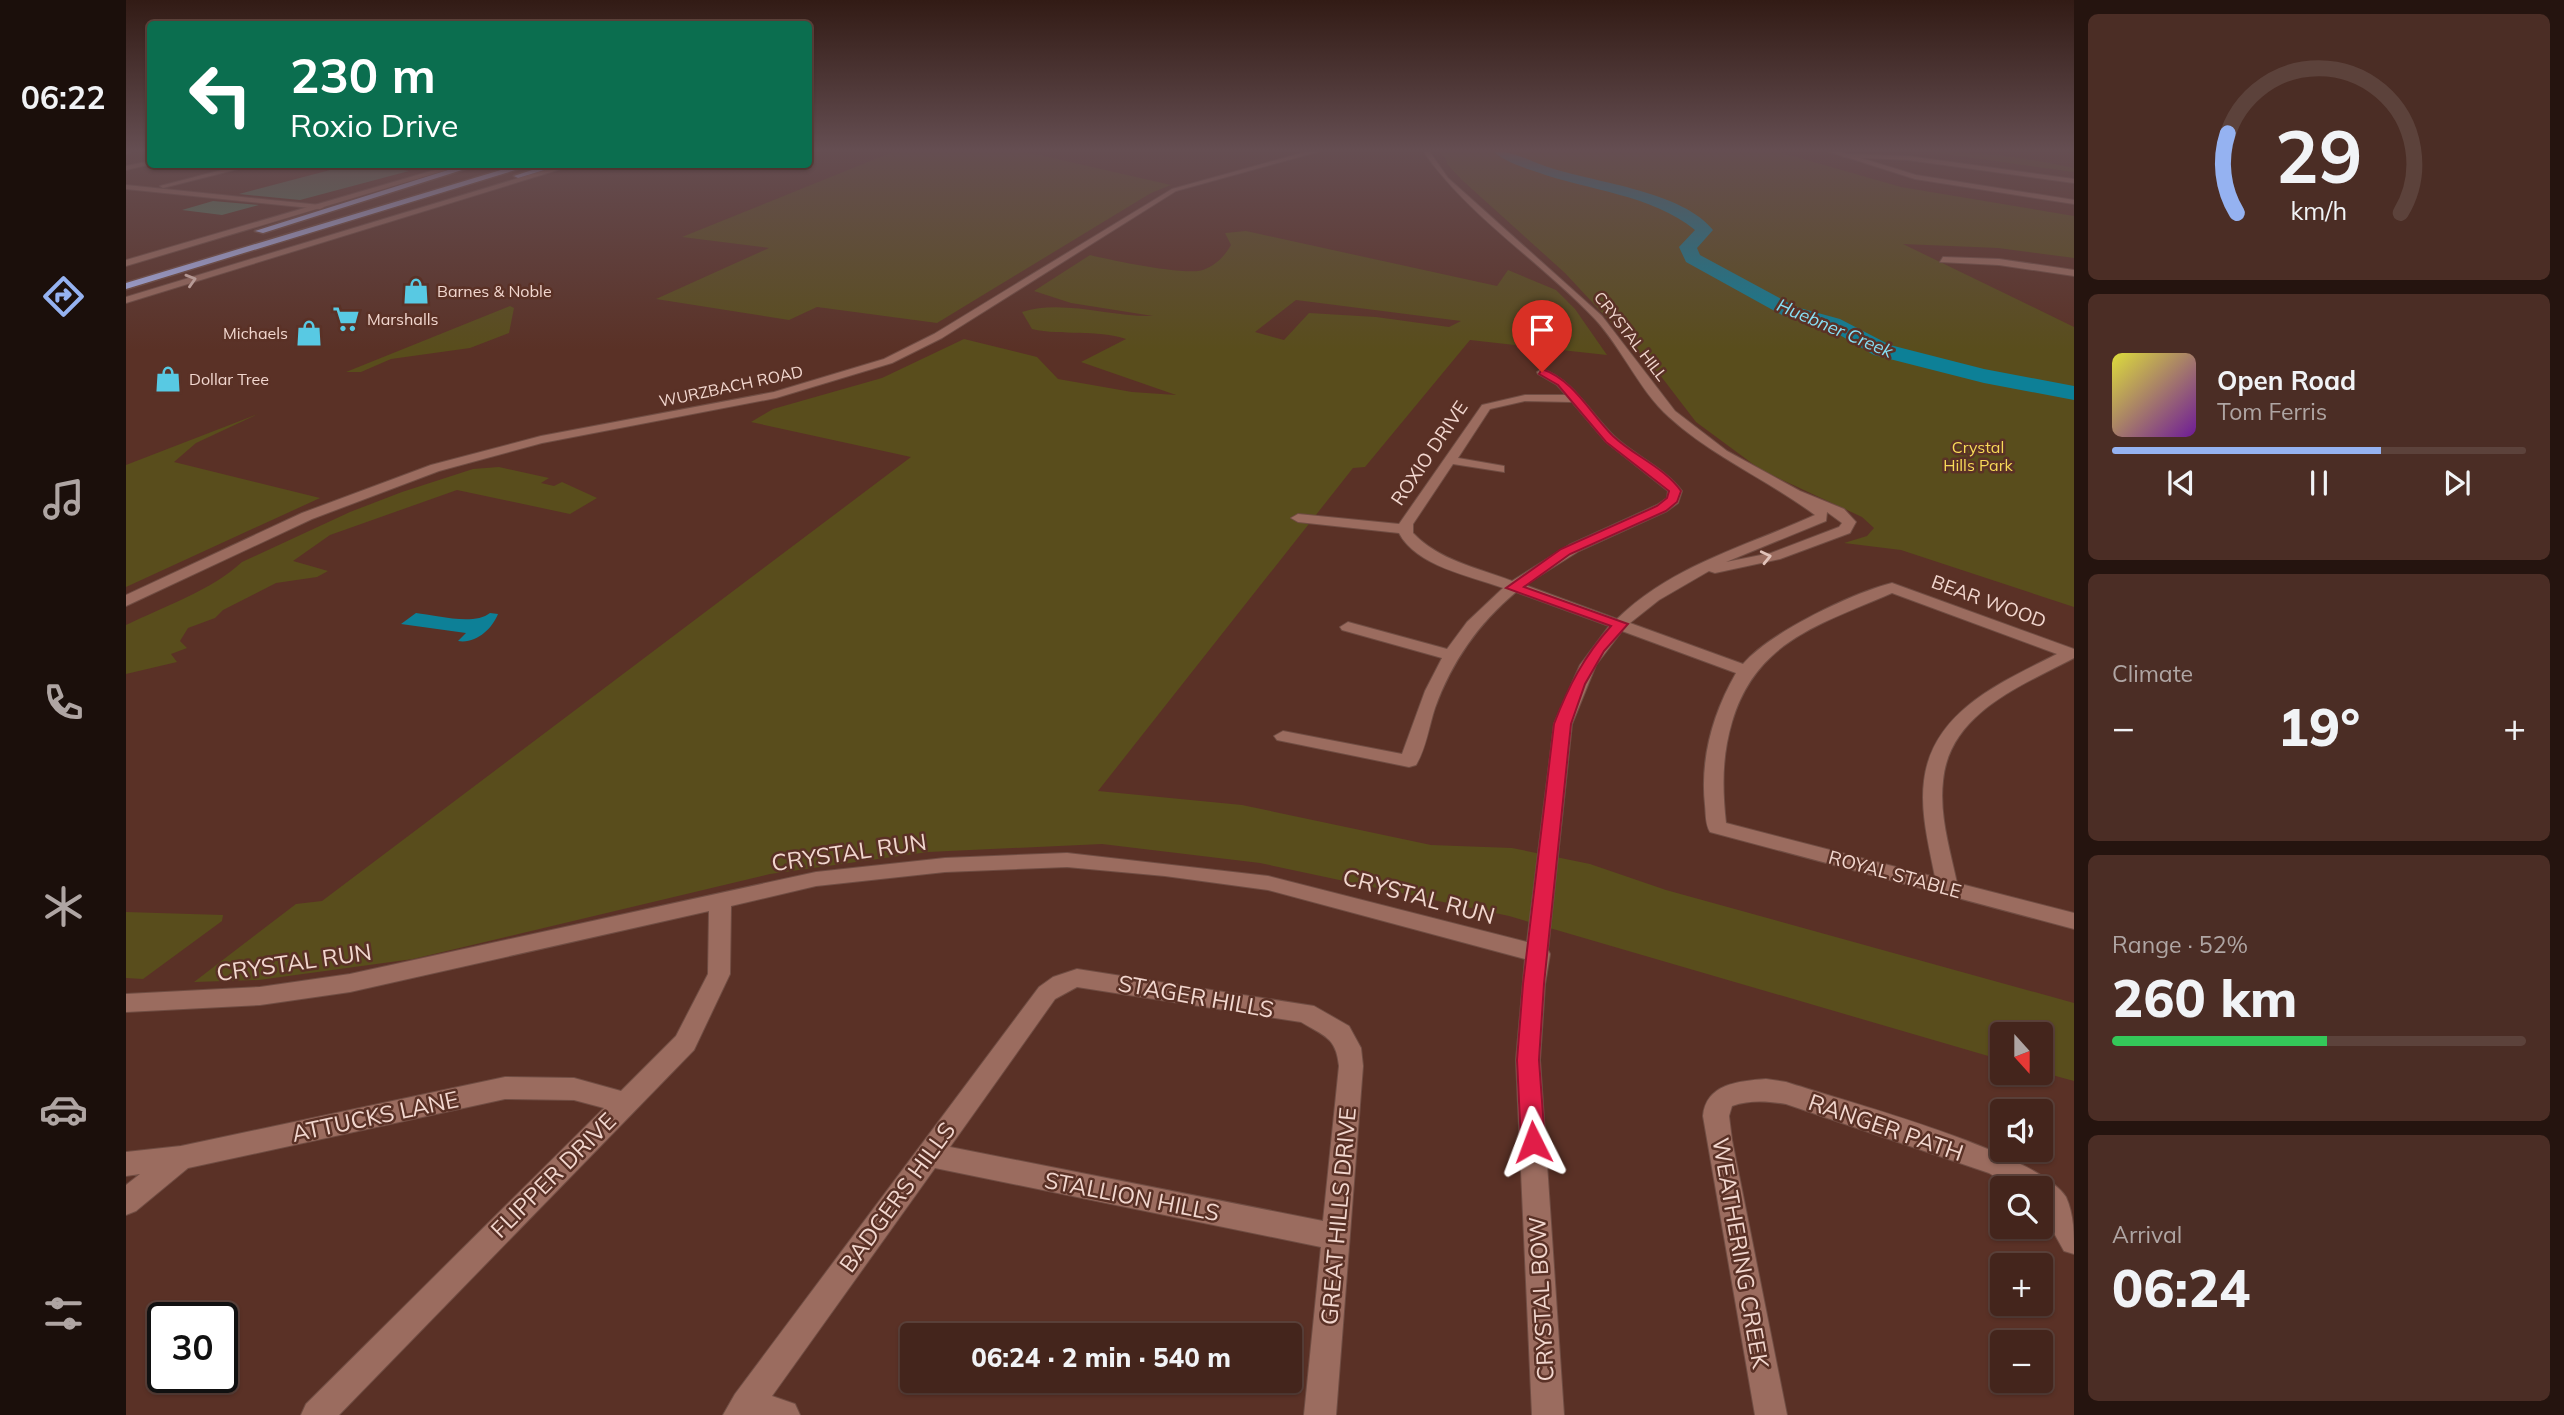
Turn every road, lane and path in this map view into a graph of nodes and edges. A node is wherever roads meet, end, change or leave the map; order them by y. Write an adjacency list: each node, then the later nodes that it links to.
1 (292, 217): 10 (street)
2 (305, 217): 10 (highway)
3 (325, 217): 10 (highway)
4 (351, 217): 10 (highway)
5 (400, 217): 11 (street, one-way to 5)
6 (1130, 217): 23 (street, WURZBACH ROAD)
7 (1488, 217): 16 (street, CRYSTAL HILL)
8 (1943, 260): 9 (street)
9 (2074, 273)
10 (127, 275)
11 (126, 300)
12 (1542, 372): 13 (street)
13 (1573, 399): 14 (street, ROXIO DRIVE); 22 (street)
14 (1450, 460): 15 (street); 19 (street, ROXIO DRIVE)
15 (1500, 469)
16 (1795, 494): 18 (street, CRYSTAL HILL); 20 (street, CRYSTAL HILL)
17 (1298, 517): 19 (street)
18 (1821, 518): 21 (street, CRYSTAL BOW)
19 (1404, 529): 22 (street, ROXIO DRIVE)
20 (1845, 530): 21 (street, CRYSTAL BOW, one-way to 20)
21 (1699, 572): 24 (street, CRYSTAL BOW)
22 (1513, 588): 24 (street, ROXIO DRIVE); 26 (street)
23 (126, 601)
24 (1620, 624): 27 (street, ROXIO DRIVE); 32 (street, CRYSTAL BOW)
25 (1348, 627): 26 (street)
26 (1451, 655): 28 (street)
27 (1746, 671): 29 (street, ROYAL STABLE); 29 (street, BEAR WOOD)
28 (1283, 736)
29 (1948, 889): 31 (street, ROYAL STABLE)
30 (720, 901): 32 (street, CRYSTAL RUN); 34 (street, CRYSTAL RUN); 37 (street, FLIPPER DRIVE)
31 (2074, 921)
32 (1539, 954): 50 (street, CRYSTAL BOW)
33 (1061, 983): 35 (street, STAGER HILLS); 38 (street, BADGERS HILLS)
34 (126, 1003)
35 (1329, 1024): 44 (street, GREAT HILLS DRIVE)
36 (1727, 1096): 41 (street, RANGER PATH); 51 (street, WEATHERING CREEK)
37 (624, 1103): 39 (street, ATTUCKS LANE); 47 (street, FLIPPER DRIVE)
38 (928, 1155): 44 (street, STALLION HILLS); 46 (street, BADGERS HILLS)
39 (181, 1158): 40 (street, ATTUCKS LANE); 43 (street)
40 (126, 1164)
41 (2017, 1176)
42 (2053, 1201): 45 (street, RANGER PATH)
43 (126, 1202)
44 (1336, 1237): 49 (street, GREAT HILLS DRIVE)
45 (2074, 1241)
46 (742, 1410): 48 (street)
47 (317, 1415)
48 (784, 1415)
49 (1320, 1415)
50 (1548, 1415)
51 (1771, 1415)

